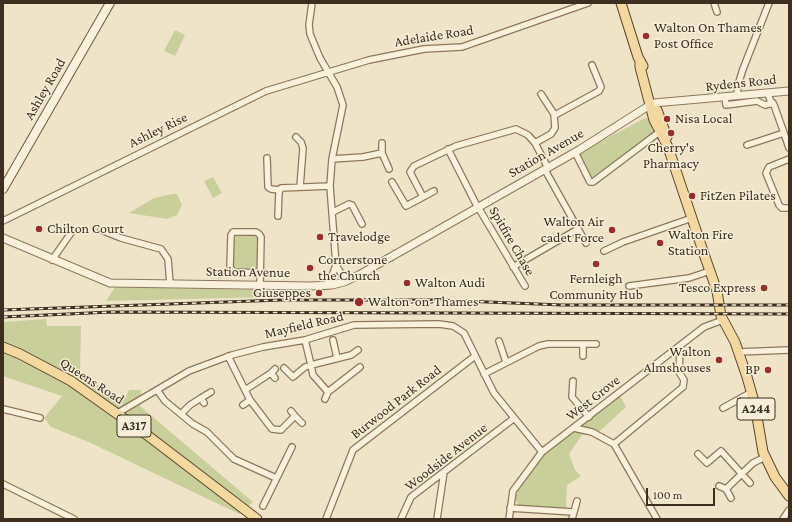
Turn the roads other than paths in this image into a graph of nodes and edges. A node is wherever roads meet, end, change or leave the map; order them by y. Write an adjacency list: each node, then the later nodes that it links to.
1 (110, 3): 38 (main road, Ashley Road)
2 (312, 3): 9 (street)
3 (588, 3): 9 (street, Adelaide Road)
4 (621, 3): 16 (main road, A244)
5 (714, 3): 7 (street)
6 (770, 3): 13 (street)
7 (717, 12)
8 (592, 65): 17 (street)
9 (328, 73): 31 (street); 47 (street, Ashley Rise)
10 (789, 91): 11 (street, Rydens Road)
11 (768, 93): 13 (street, Rydens Road); 15 (street)
12 (541, 94): 17 (street)
13 (737, 96): 14 (street, Rydens Road)
14 (725, 98): 15 (street); 16 (street, Rydens Road)
15 (773, 103): 19 (street)
16 (653, 107): 18 (main road, A244); 28 (street, Station Avenue)
17 (555, 115): 24 (street)
18 (662, 130): 28 (street); 46 (main road, A244)
19 (784, 133): 25 (street); 26 (street)
20 (296, 138): 22 (street)
21 (307, 138): 22 (street)
22 (302, 143): 36 (street)
23 (382, 143): 29 (street)
24 (535, 143): 27 (street); 34 (street)
25 (747, 145)
26 (789, 148)
27 (448, 149): 41 (street); 42 (street, Spitfire Chase)
28 (575, 152): 34 (street, Station Avenue)
29 (382, 153): 31 (street); 33 (street)
30 (267, 158): 39 (street)
31 (332, 159): 37 (street)
32 (789, 159): 43 (street)
33 (389, 169)
34 (547, 169): 42 (street, Station Avenue); 49 (street)
35 (392, 182): 41 (street)
36 (300, 186): 37 (street); 39 (street)
37 (330, 186): 44 (street)
38 (3, 189)
39 (280, 190): 45 (street)
40 (434, 191): 41 (street)
41 (422, 197)
42 (478, 208): 57 (street, Spitfire Chase); 60 (street, Station Avenue)
43 (789, 208)
44 (333, 212): 48 (street); 56 (street)
45 (278, 216)
46 (692, 218): 54 (street); 58 (main road, A244)
47 (3, 221)
48 (362, 224)
49 (578, 229): 53 (street); 57 (street)
50 (73, 230): 55 (street)
51 (101, 230): 61 (street)
52 (3, 238): 55 (street, Station Avenue)
53 (586, 243)
54 (604, 251)
55 (52, 260): 61 (street, Station Avenue)
56 (336, 265): 60 (street); 63 (street)
57 (513, 267): 64 (street, Spitfire Chase)
58 (710, 271): 65 (street); 66 (main road, A244)
59 (260, 273): 59 (street); 62 (street)
60 (349, 280): 63 (street, Station Avenue)
61 (170, 284): 62 (street, Station Avenue)
62 (260, 286): 63 (street, Station Avenue)
63 (325, 286)
64 (525, 286)
65 (628, 286)
66 (723, 320): 73 (street, West Grove); 76 (main road, A244)
67 (305, 340): 77 (street, Mayfield Road); 78 (street, Mayfield Road); 82 (street)
68 (333, 340): 80 (street)
69 (499, 341): 81 (street)
70 (583, 344): 71 (street); 79 (street); 81 (street)
71 (596, 344)
72 (3, 347): 99 (main road, Queens Road / A317)
73 (678, 347): 102 (street, West Grove); 107 (street)
74 (358, 350): 80 (street)
75 (789, 350): 76 (street)
76 (738, 352): 92 (main road, A244)
77 (228, 356): 88 (street, Mayfield Road); 89 (street)
78 (475, 356): 86 (street, Mayfield Road); 130 (street, Burwood Park Road)
79 (583, 356)
80 (337, 358): 82 (street)
81 (506, 362): 86 (street)
82 (311, 365): 84 (street); 91 (street)
83 (360, 367): 91 (street)
84 (284, 368)
85 (274, 373): 89 (street)
86 (484, 374): 104 (street, Mayfield Road)
87 (573, 381): 102 (street)
88 (157, 390): 99 (street, Mayfield Road); 100 (street)
89 (245, 390): 94 (street)
90 (210, 392): 100 (street)
91 (328, 392): 93 (street)
92 (752, 392): 96 (street); 111 (main road, A244)
93 (324, 398)
94 (250, 400): 95 (street); 101 (street)
95 (243, 405)
96 (723, 408)
97 (3, 409): 103 (street)
98 (290, 411): 101 (street)
99 (116, 414): 129 (main road, Queens Road / A317)
100 (181, 414): 114 (street)
101 (295, 416): 105 (street)
102 (589, 417): 106 (street, West Grove)
103 (40, 418)
104 (513, 419): 109 (street, Mayfield Road); 112 (street, Woodside Avenue)
105 (302, 423)
106 (574, 428): 107 (street); 109 (street, West Grove)
107 (614, 444): 135 (street)
108 (292, 447): 114 (street)
109 (542, 452): 125 (street, West Grove)
110 (698, 454): 113 (street)
111 (765, 457): 113 (street); 121 (main road, A244)
112 (444, 472): 115 (street, Woodside Avenue); 119 (street)
113 (742, 475): 116 (street); 120 (street)
114 (276, 478): 124 (street)
115 (435, 479): 119 (street); 131 (street, Woodside Avenue)
116 (750, 483)
117 (3, 484): 128 (street)
118 (719, 486): 120 (street)
119 (441, 488): 132 (street)
120 (726, 489): 122 (street)
121 (789, 496)
122 (731, 498)
123 (577, 501): 127 (street)
124 (263, 506)
125 (510, 508): 127 (street); 133 (street, West Grove)
126 (789, 510): 136 (street)
127 (572, 512): 134 (street)
128 (74, 519)
129 (256, 519)
130 (326, 519)
131 (401, 519)
132 (437, 519)
133 (509, 519)
134 (572, 519)
135 (656, 519)
136 (783, 519)

